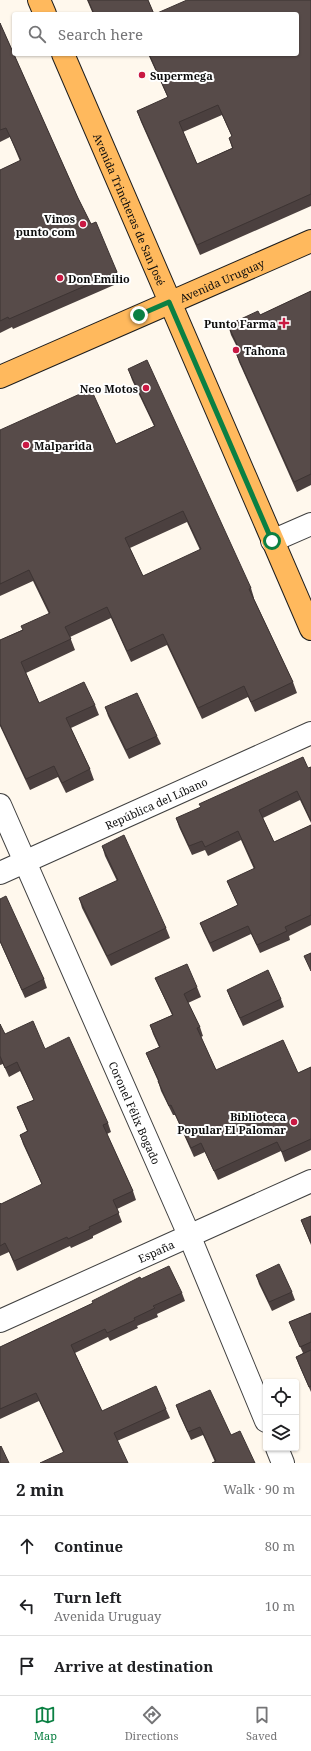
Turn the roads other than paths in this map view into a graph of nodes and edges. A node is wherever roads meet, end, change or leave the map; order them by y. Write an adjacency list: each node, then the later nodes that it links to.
1 (40, 0): 2 (main road)
2 (45, 12)
3 (64, 56): 5 (main road, Avenida Trincheras de San José)
4 (311, 241): 5 (main road, Avenida Uruguay)
5 (169, 302): 6 (main road, Avenida Uruguay); 8 (main road, Avenida Trincheras de San José)
6 (0, 377)
7 (311, 524): 8 (street)
8 (272, 541): 9 (main road, Avenida Trincheras de San José)
9 (311, 629)
10 (311, 733): 12 (street, República del Líbano)
11 (0, 805): 12 (street, Coronel Félix Bogado)
12 (25, 862): 13 (street, República del Líbano); 15 (street, Coronel Félix Bogado)
13 (0, 872)
14 (311, 1181): 15 (street, España)
15 (189, 1235): 16 (street, España); 17 (street, Coronel Félix Bogado)
16 (0, 1321)
17 (264, 1415)
18 (278, 1451): 19 (street)
19 (283, 1463)

